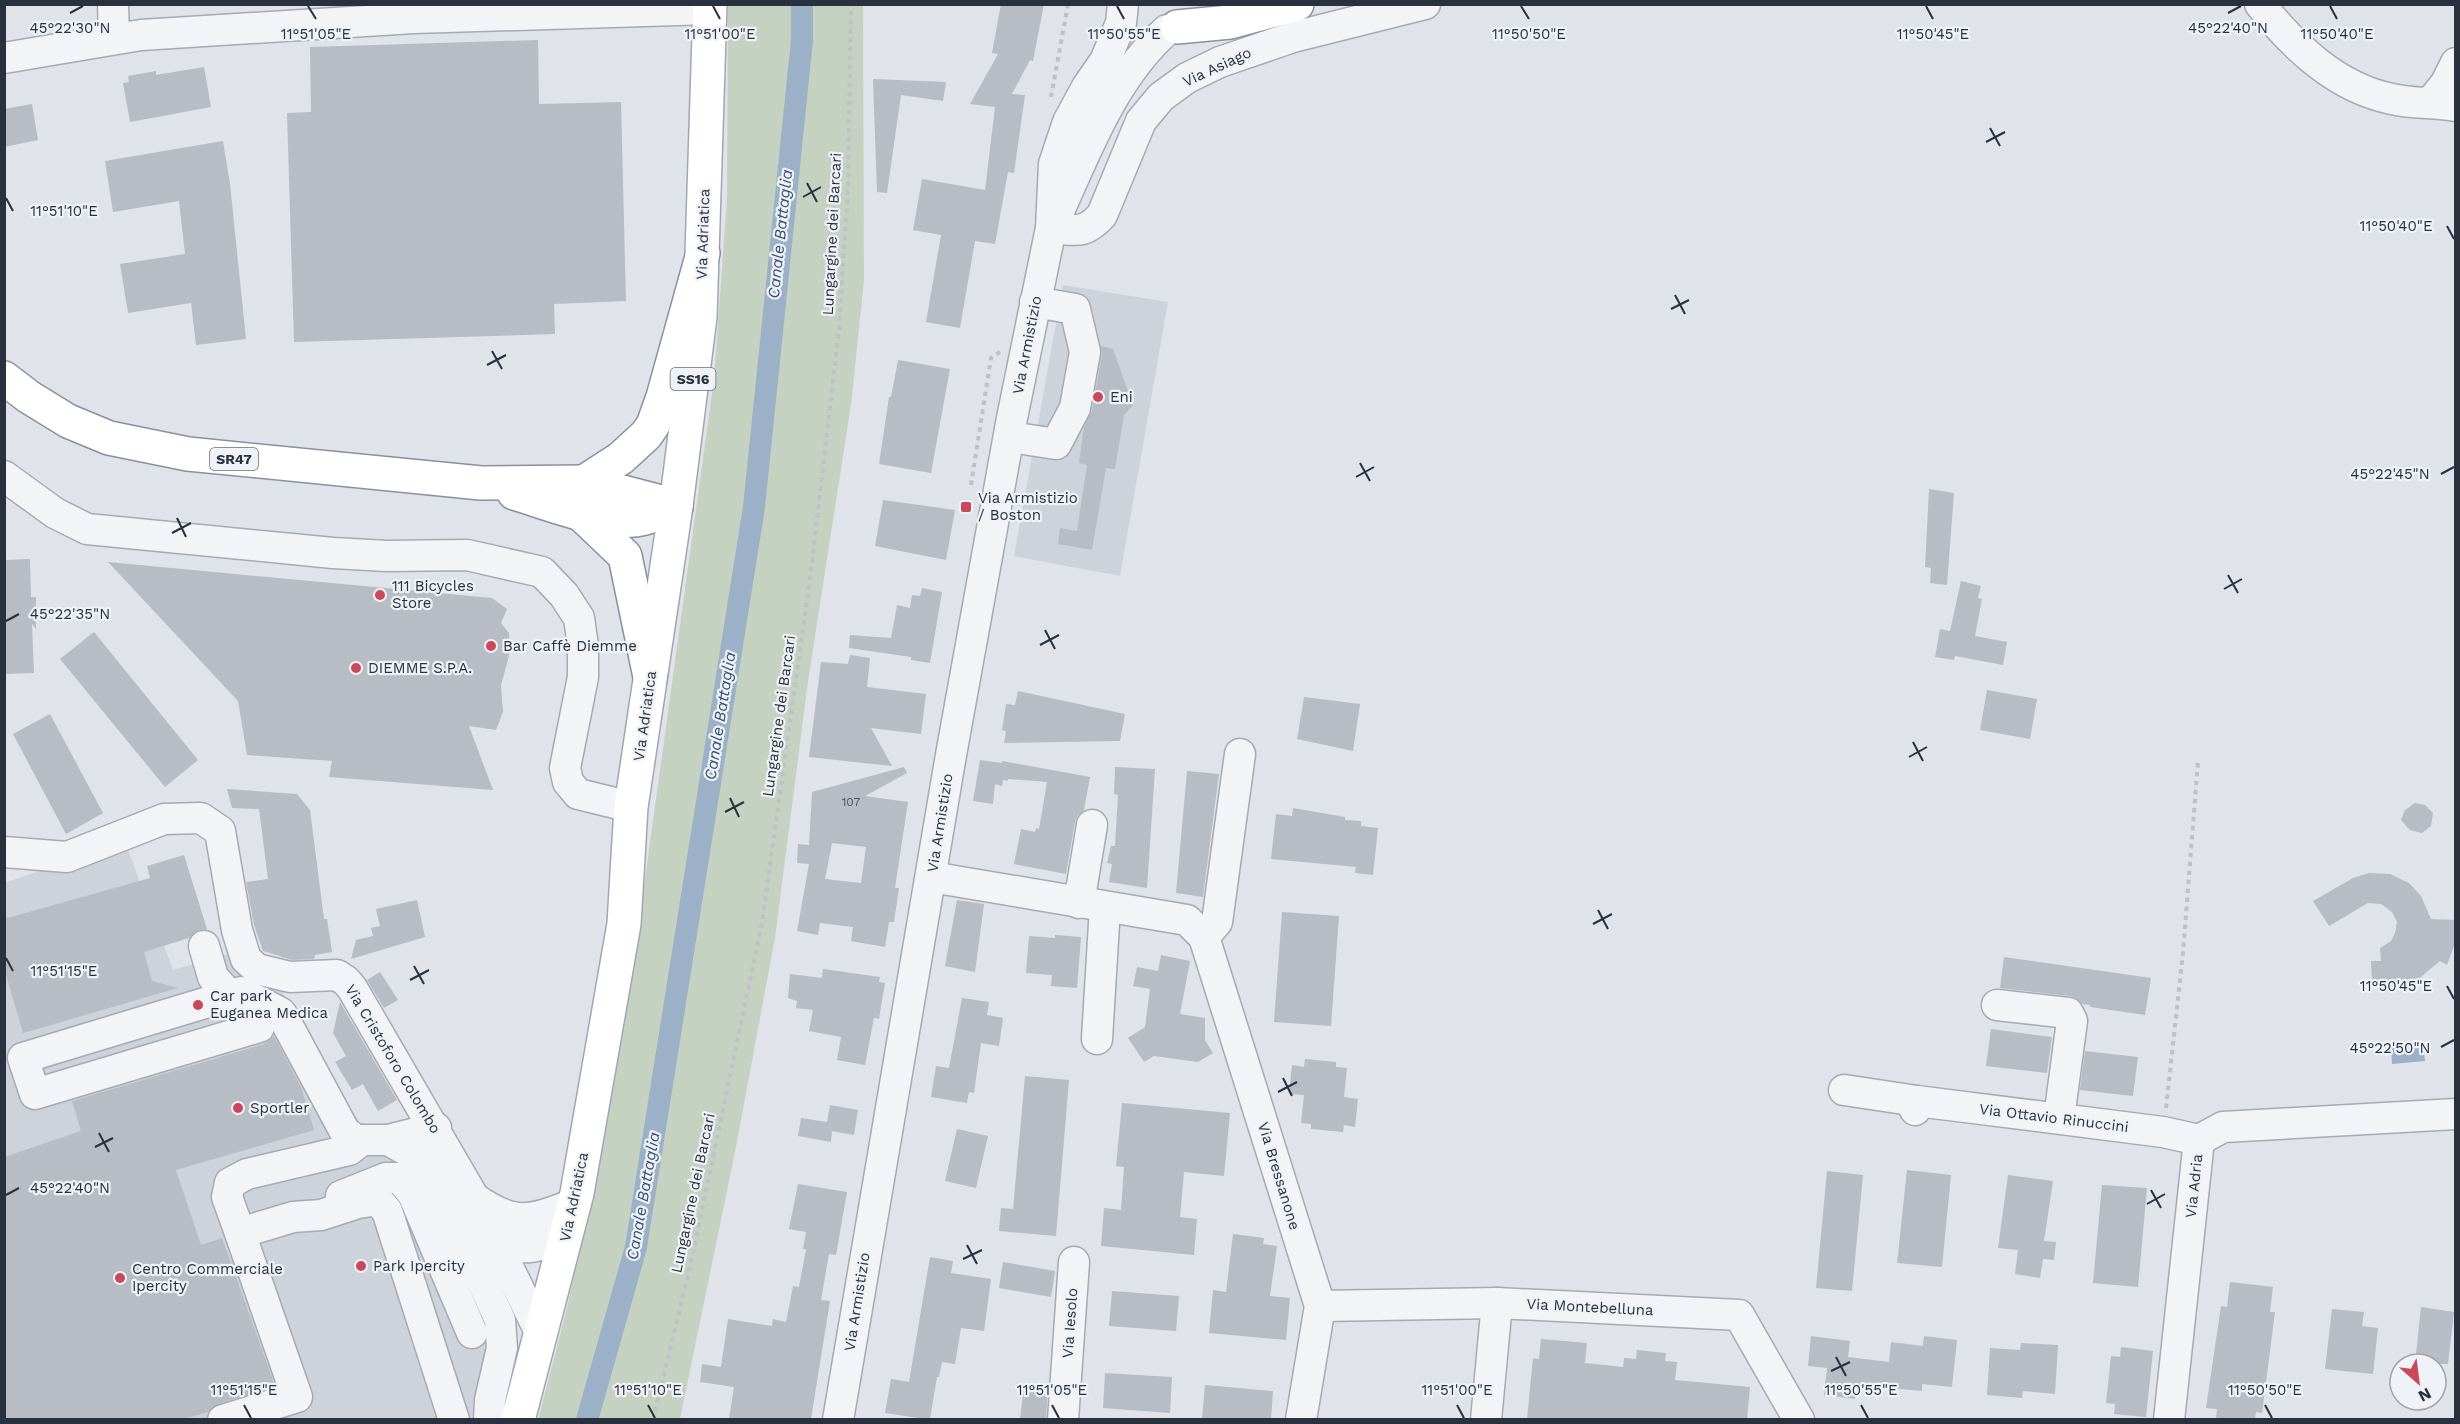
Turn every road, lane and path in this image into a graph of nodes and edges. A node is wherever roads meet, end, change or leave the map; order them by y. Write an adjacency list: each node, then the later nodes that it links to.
1 (113, 4): 13 (street)
2 (851, 4): 64 (path, Lungargine dei Barcari)
3 (1124, 4): 12 (street, Via Armistizio); 17 (street, Via Armistizio)
4 (1202, 4): 12 (street, Via Armistizio)
5 (1298, 4): 12 (main road)
6 (1425, 4): 17 (street, Via Asiago)
7 (2260, 4): 16 (street)
8 (710, 7): 9 (street); 18 (main road, Via Adriatica / SS16)
9 (482, 10): 10 (street)
10 (414, 11): 11 (street)
11 (330, 13): 13 (street)
12 (1172, 28): 17 (street, Via Armistizio)
13 (114, 38): 14 (street)
14 (4, 58)
15 (2456, 63): 16 (street)
16 (2443, 104)
17 (1051, 228): 19 (street, Via Armistizio)
18 (703, 253): 23 (main road); 24 (main road, Via Adriatica / SS16)
19 (1035, 302): 21 (street, Via Armistizio); 21 (street)
20 (4, 378): 23 (main road, SR47)
21 (1010, 437): 31 (street, Via Armistizio)
22 (4, 476): 28 (street)
23 (582, 497): 24 (main road, SR47); 25 (main road)
24 (676, 506): 25 (main road, Via Adriatica)
25 (650, 677): 28 (main road, Via Adriatica)
26 (1240, 754): 33 (street)
27 (2198, 761): 42 (path)
28 (631, 807): 49 (main road, Via Adriatica)
29 (1092, 825): 32 (street)
30 (4, 852): 35 (street)
31 (931, 877): 32 (street); 65 (street, Via Armistizio)
32 (1092, 905): 33 (street); 39 (street)
33 (1204, 937): 56 (street, Via Bressanone)
34 (204, 946): 36 (street)
35 (251, 963): 36 (street); 44 (street, Via Cristoforo Colombo)
36 (223, 992): 37 (street); 37 (street)
37 (262, 1004): 45 (street)
38 (1997, 1005): 43 (street)
39 (1097, 1040)
40 (1844, 1090): 43 (street, Via Ottavio Rinuccini)
41 (2456, 1114): 46 (street, Via Adria)
42 (2165, 1115)
43 (2059, 1118): 46 (street, Via Ottavio Rinuccini)
44 (436, 1128): 45 (street); 47 (street, Via Cristoforo Colombo)
45 (375, 1140): 51 (street); 62 (street)
46 (2199, 1140): 70 (street, Via Adria)
47 (474, 1198): 49 (street, Via Cristoforo Colombo); 53 (street, Via Cristoforo Colombo)
48 (434, 1200): 61 (street)
49 (574, 1204): 52 (main road, Via Adriatica)
50 (292, 1217): 51 (street); 57 (street); 61 (street)
51 (240, 1233): 59 (street)
52 (566, 1237): 53 (street); 58 (main road, Via Adriatica)
53 (496, 1239): 58 (street, Via Cristoforo Colombo)
54 (1074, 1262): 66 (street, Via Iesolo)
55 (1497, 1303): 56 (street, Via Montebelluna); 68 (street); 69 (street, Via Montebelluna)
56 (1320, 1306): 67 (street, Via Bressanone)
57 (472, 1333)
58 (541, 1334): 63 (main road, Via Adriatica)
59 (301, 1408): 60 (street)
60 (223, 1419)
61 (455, 1419)
62 (489, 1419)
63 (518, 1419)
64 (653, 1419)
65 (838, 1419)
66 (1063, 1419)
67 (1301, 1419)
68 (1486, 1419)
69 (1799, 1419)
70 (2169, 1419)

